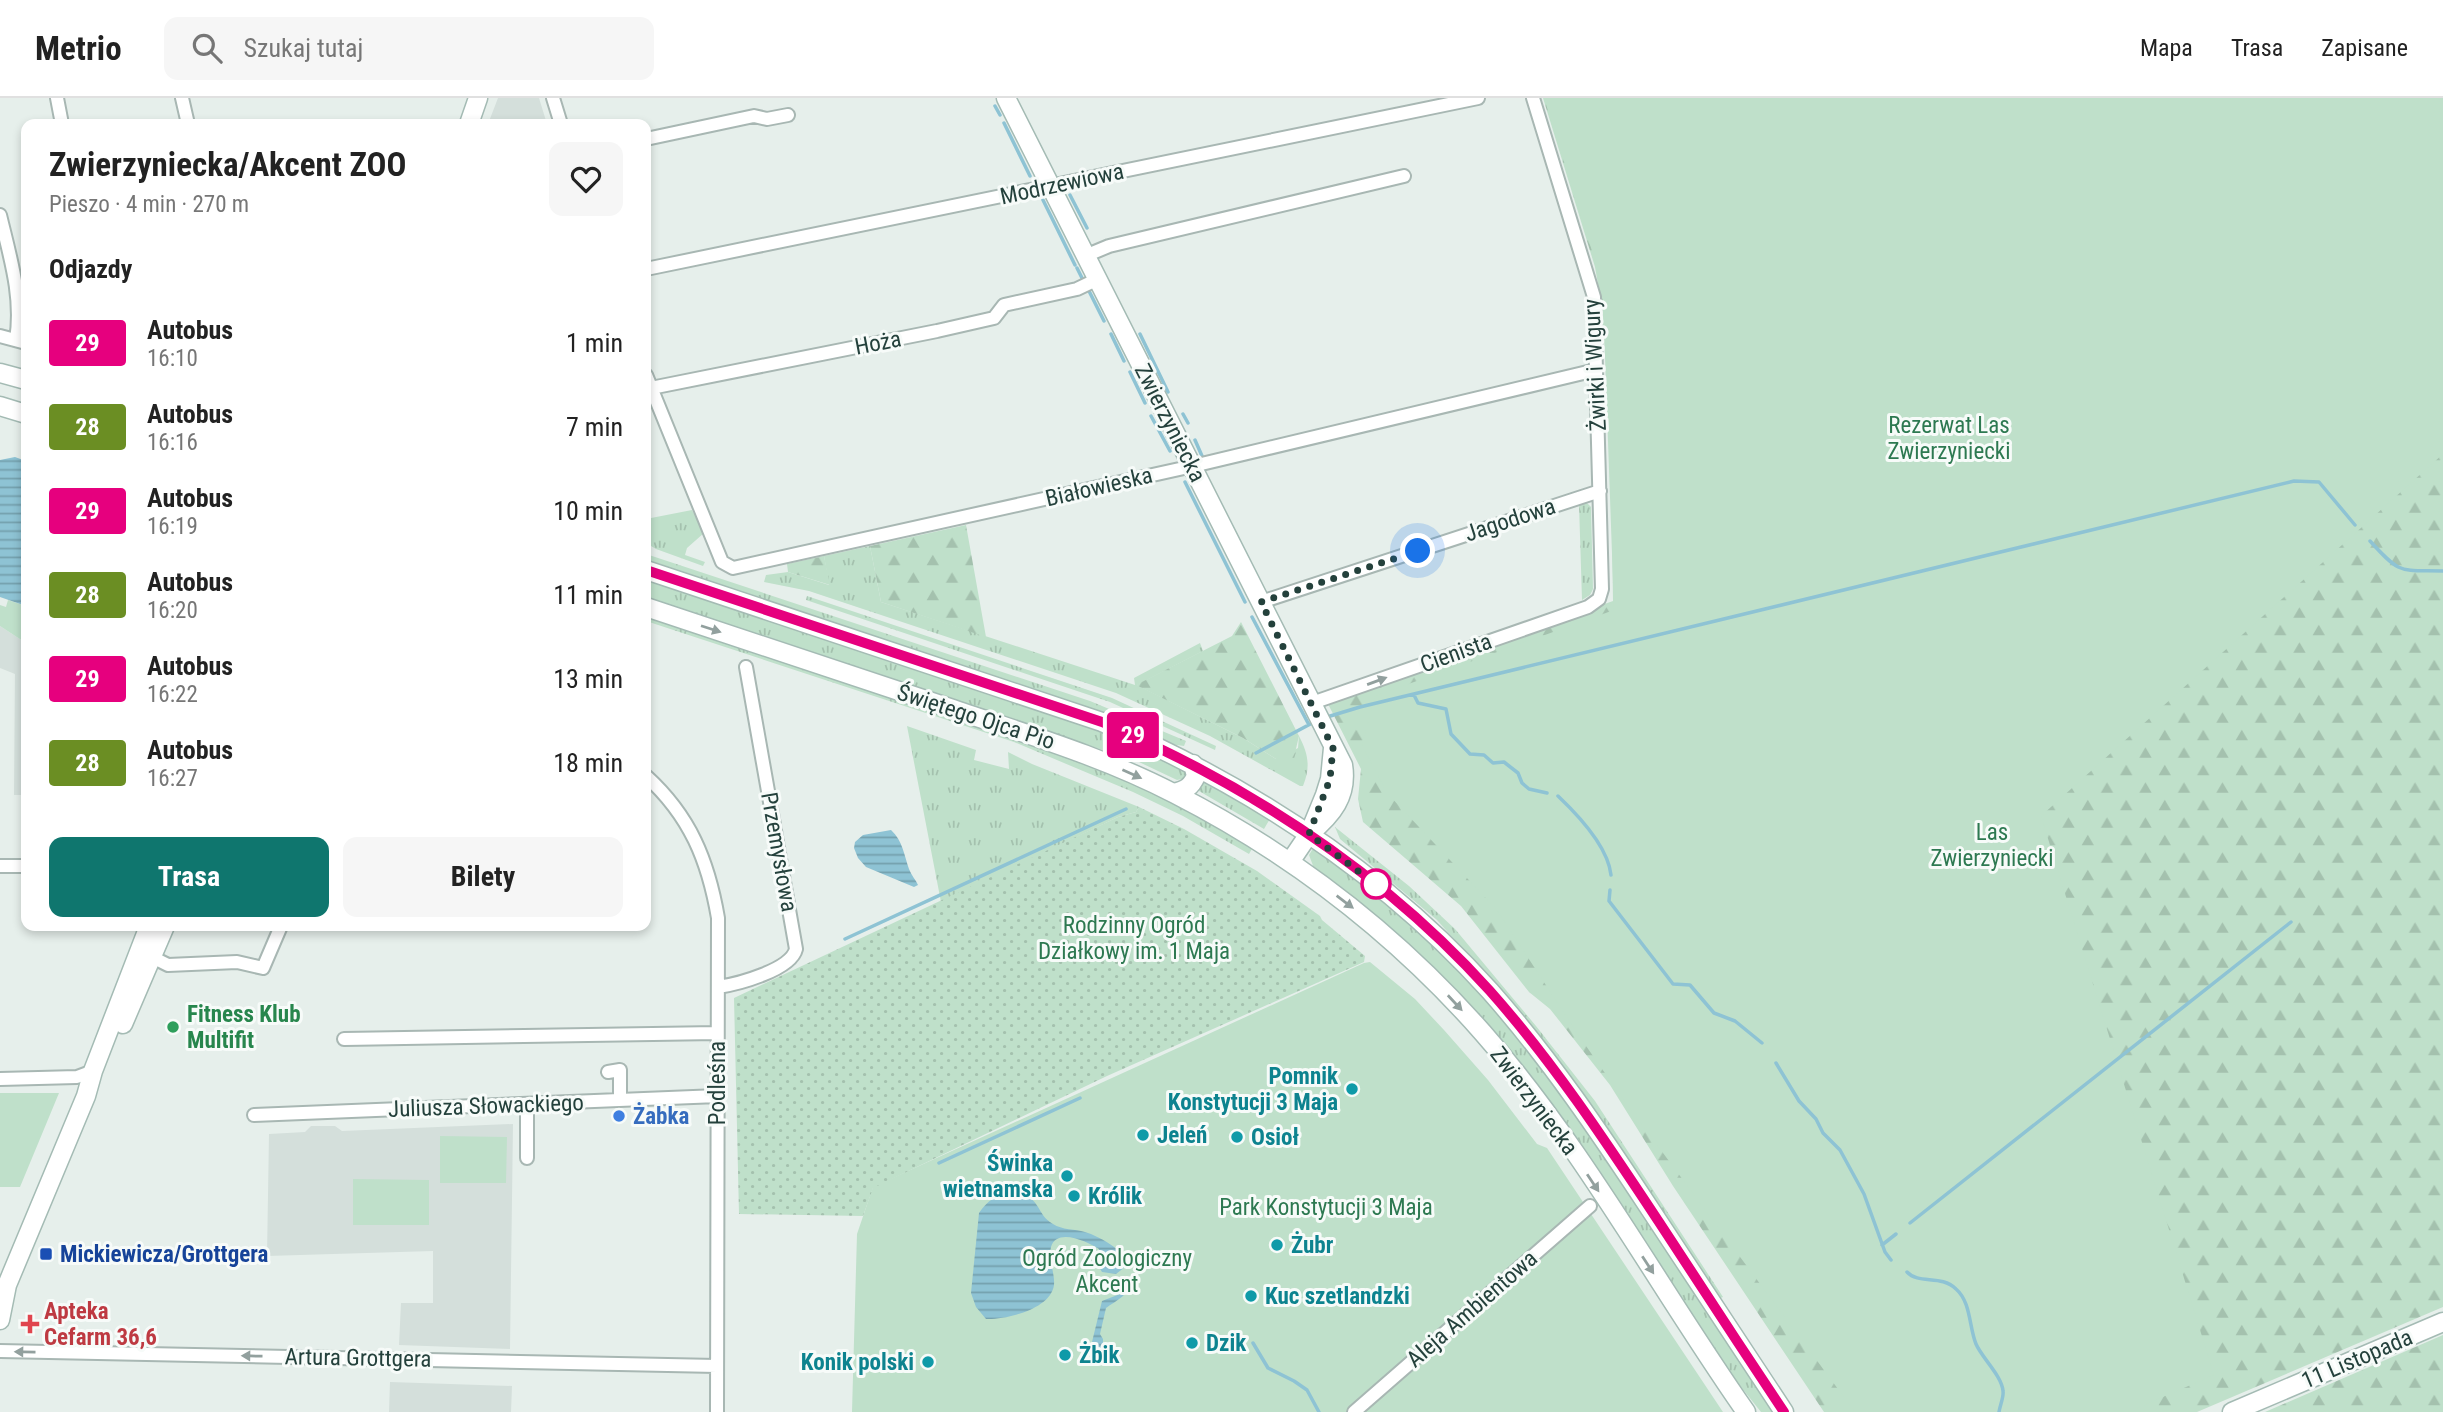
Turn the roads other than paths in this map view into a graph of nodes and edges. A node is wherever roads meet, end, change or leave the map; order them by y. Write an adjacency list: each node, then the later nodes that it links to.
1 (57, 98): 9 (street)
2 (182, 98): 10 (street)
3 (478, 98): 11 (main road)
4 (553, 98): 12 (street)
5 (1006, 98): 15 (main road, Zwierzyniecka)
6 (1478, 98): 15 (street, Modrzewiowa)
7 (1533, 98): 22 (street, Żwirki i Wigury)
8 (789, 115): 13 (street)
9 (61, 119)
10 (187, 119)
11 (471, 119)
12 (559, 119)
13 (651, 138)
14 (1404, 176): 17 (street)
15 (1051, 186): 17 (main road, Zwierzyniecka); 18 (street, Modrzewiowa)
16 (0, 215): 21 (street)
17 (1085, 256): 19 (main road, Zwierzyniecka)
18 (651, 268)
19 (1098, 279): 25 (street, Hoża); 28 (main road, Zwierzyniecka)
20 (0, 336): 21 (street)
21 (21, 341)
22 (1596, 370): 28 (street, Białowieska); 29 (street, Żwirki i Wigury)
23 (0, 373): 24 (main road)
24 (21, 379)
25 (651, 388): 28 (street, Białowieska)
26 (0, 407): 27 (main road)
27 (21, 413)
28 (1192, 466): 32 (main road, Zwierzyniecka)
29 (1600, 491): 31 (street, Żwirki i Wigury); 32 (street, Jagodowa)
30 (651, 572): 36 (main road, Świętego Ojca Pio)
31 (1599, 599): 35 (street, Cienista, one-way to 31)
32 (1261, 602): 35 (main road, Zwierzyniecka)
33 (651, 609): 38 (main road, Świętego Ojca Pio, one-way to 38)
34 (746, 667): 48 (street, Przemysłowa)
35 (1317, 713): 39 (main road, Zwierzyniecka)
36 (1193, 764): 38 (main road); 39 (main road, Świętego Ojca Pio)
37 (651, 781): 48 (street, Podleśna)
38 (1174, 793): 40 (main road, Świętego Ojca Pio)
39 (1309, 834): 40 (main road, Zwierzyniecka); 69 (main road, Zwierzyniecka)
40 (1290, 862): 68 (main road, Zwierzyniecka, one-way to 68)
41 (0, 866): 42 (street)
42 (21, 866)
43 (148, 931): 46 (main road)
44 (162, 931): 46 (main road)
45 (280, 931): 46 (street)
46 (146, 954): 47 (main road); 49 (main road)
47 (127, 981): 49 (main road); 52 (main road)
48 (718, 987): 50 (street, Podleśna)
49 (134, 999): 52 (main road)
50 (717, 1033): 51 (street); 55 (street, Podleśna)
51 (344, 1039)
52 (98, 1070): 54 (street); 61 (main road)
53 (608, 1072): 56 (street)
54 (0, 1079)
55 (718, 1096): 56 (street, Juliusza Słowackiego); 65 (street, Podleśna)
56 (620, 1100): 57 (street, Juliusza Słowackiego)
57 (527, 1104): 58 (street, Juliusza Słowackiego); 59 (street)
58 (254, 1115)
59 (527, 1158)
60 (1590, 1206): 67 (street, Aleja Ambientowa)
61 (4, 1291): 62 (main road)
62 (0, 1320)
63 (2443, 1322): 70 (main road, 11 Listopada)
64 (0, 1351): 65 (street, Artura Grottgera, one-way to 64)
65 (717, 1366): 66 (street, Podleśna)
66 (717, 1412)
67 (1354, 1412)
68 (1746, 1412)
69 (1784, 1412)
70 (2232, 1412)

